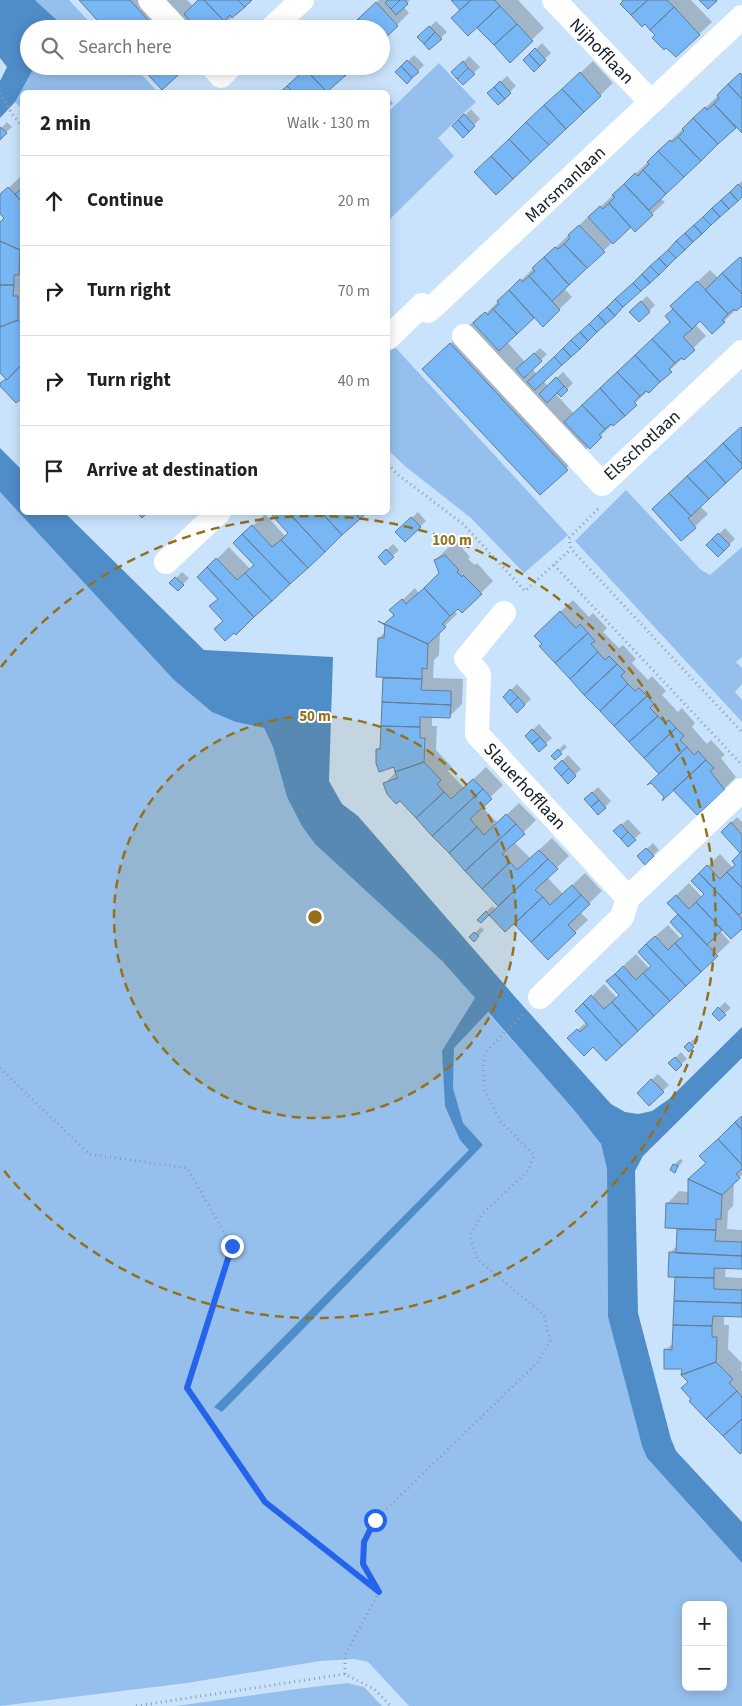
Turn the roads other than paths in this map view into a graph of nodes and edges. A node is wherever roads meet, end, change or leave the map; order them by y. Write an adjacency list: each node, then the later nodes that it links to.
1 (150, 0): 5 (street)
2 (302, 0): 6 (street)
3 (554, 0): 7 (street, Nijhofflaan)
4 (742, 17): 7 (street, Marsmanlaan)
5 (169, 20)
6 (281, 20)
7 (652, 102): 8 (street, Marsmanlaan)
8 (390, 336)
9 (464, 336): 10 (street, Elsschotlaan)
10 (742, 352)
11 (217, 515): 12 (street)
12 (166, 562)
13 (504, 613): 15 (street, Slauerhofflaan)
14 (742, 790): 15 (street)
15 (628, 898): 16 (street)
16 (532, 1005)

